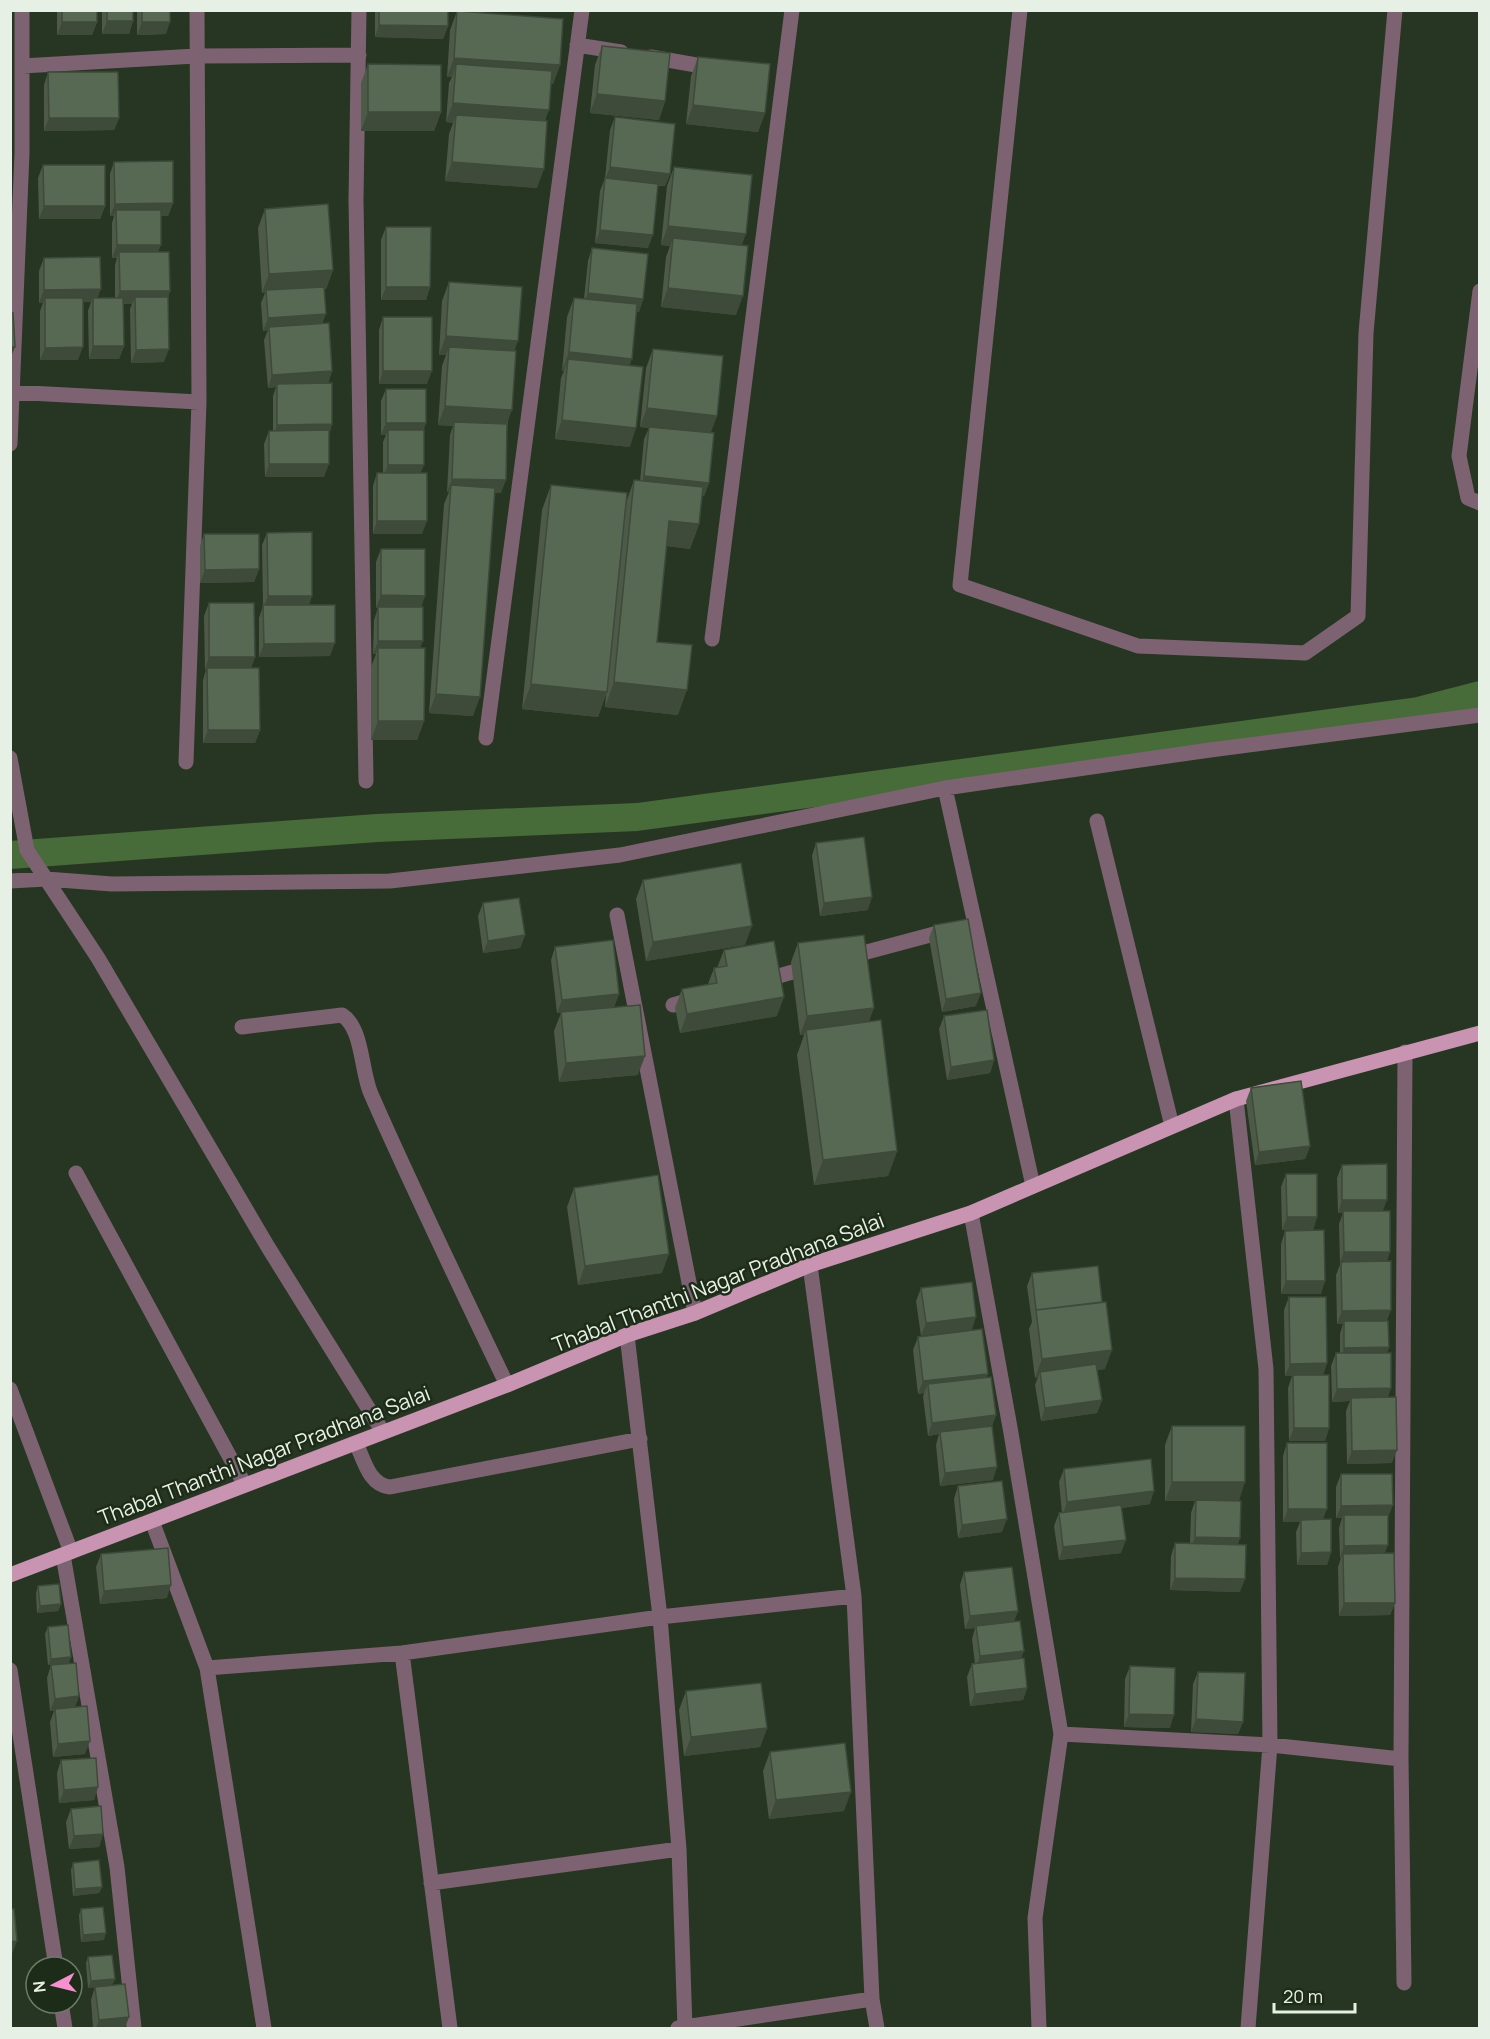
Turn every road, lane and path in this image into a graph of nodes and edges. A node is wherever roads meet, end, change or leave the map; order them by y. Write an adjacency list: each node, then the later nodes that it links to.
1 (22, 10): 11 (street)
2 (197, 10): 10 (street)
3 (359, 10): 9 (street)
4 (582, 10): 8 (street)
5 (792, 10): 19 (street)
6 (1020, 10): 7 (street)
7 (1395, 10)
8 (578, 45): 12 (street); 21 (street)
9 (359, 55): 10 (street); 24 (street)
10 (196, 56): 11 (street); 16 (street)
11 (22, 66): 13 (street)
12 (726, 70)
13 (15, 230): 15 (street)
14 (1479, 291): 18 (street)
15 (12, 392): 16 (street); 17 (street)
16 (199, 402): 23 (street)
17 (10, 444)
18 (1479, 503)
19 (712, 639)
20 (1479, 715): 25 (street)
21 (486, 738)
22 (10, 758): 27 (street)
23 (186, 762)
24 (366, 781)
25 (945, 788): 27 (street); 30 (street)
26 (1097, 821): 38 (street)
27 (45, 878): 28 (street); 47 (street)
28 (10, 881)
29 (617, 915): 43 (street)
30 (975, 923): 31 (street); 40 (street)
31 (751, 983)
32 (706, 995): 33 (street)
33 (673, 1005)
34 (242, 1027): 45 (street)
35 (1479, 1033): 36 (main road, Thabal Thanthi Nagar Pradhana Salai)
36 (1405, 1052): 37 (main road, Thabal Thanthi Nagar Pradhana Salai); 61 (street)
37 (1236, 1099): 38 (main road, Thabal Thanthi Nagar Pradhana Salai); 60 (street)
38 (1172, 1126): 40 (main road, Thabal Thanthi Nagar Pradhana Salai)
39 (76, 1173): 50 (street)
40 (1033, 1186): 41 (main road, Thabal Thanthi Nagar Pradhana Salai)
41 (971, 1214): 42 (main road, Thabal Thanthi Nagar Pradhana Salai); 59 (street)
42 (810, 1265): 43 (main road, Thabal Thanthi Nagar Pradhana Salai); 54 (street)
43 (695, 1313): 44 (main road, Thabal Thanthi Nagar Pradhana Salai)
44 (627, 1335): 45 (main road, Thabal Thanthi Nagar Pradhana Salai); 48 (street)
45 (507, 1385): 47 (main road, Thabal Thanthi Nagar Pradhana Salai)
46 (10, 1389): 52 (street)
47 (383, 1432): 49 (main road, Thabal Thanthi Nagar Pradhana Salai)
48 (640, 1439): 49 (street); 55 (street)
49 (356, 1443): 50 (main road, Thabal Thanthi Nagar Pradhana Salai)
50 (245, 1485): 51 (main road, Thabal Thanthi Nagar Pradhana Salai)
51 (152, 1521): 52 (main road, Thabal Thanthi Nagar Pradhana Salai); 57 (street)
52 (67, 1553): 53 (main road, Thabal Thanthi Nagar Pradhana Salai); 67 (street)
53 (10, 1575)
54 (854, 1596): 55 (street); 66 (street)
55 (660, 1617): 56 (street); 62 (street)
56 (402, 1653): 57 (street); 63 (street)
57 (207, 1668): 68 (street)
58 (10, 1670): 64 (street)
59 (1060, 1734): 60 (street); 72 (street)
60 (1270, 1745): 61 (street); 73 (street)
61 (1401, 1759): 65 (street)
62 (679, 1849): 63 (street); 70 (street)
63 (431, 1883): 69 (street)
64 (54, 1955)
65 (1404, 1983)
66 (872, 1999): 70 (street); 71 (street)
67 (134, 2028)
68 (264, 2028)
69 (450, 2028)
70 (683, 2028)
71 (877, 2028)
72 (1039, 2028)
73 (1248, 2028)

